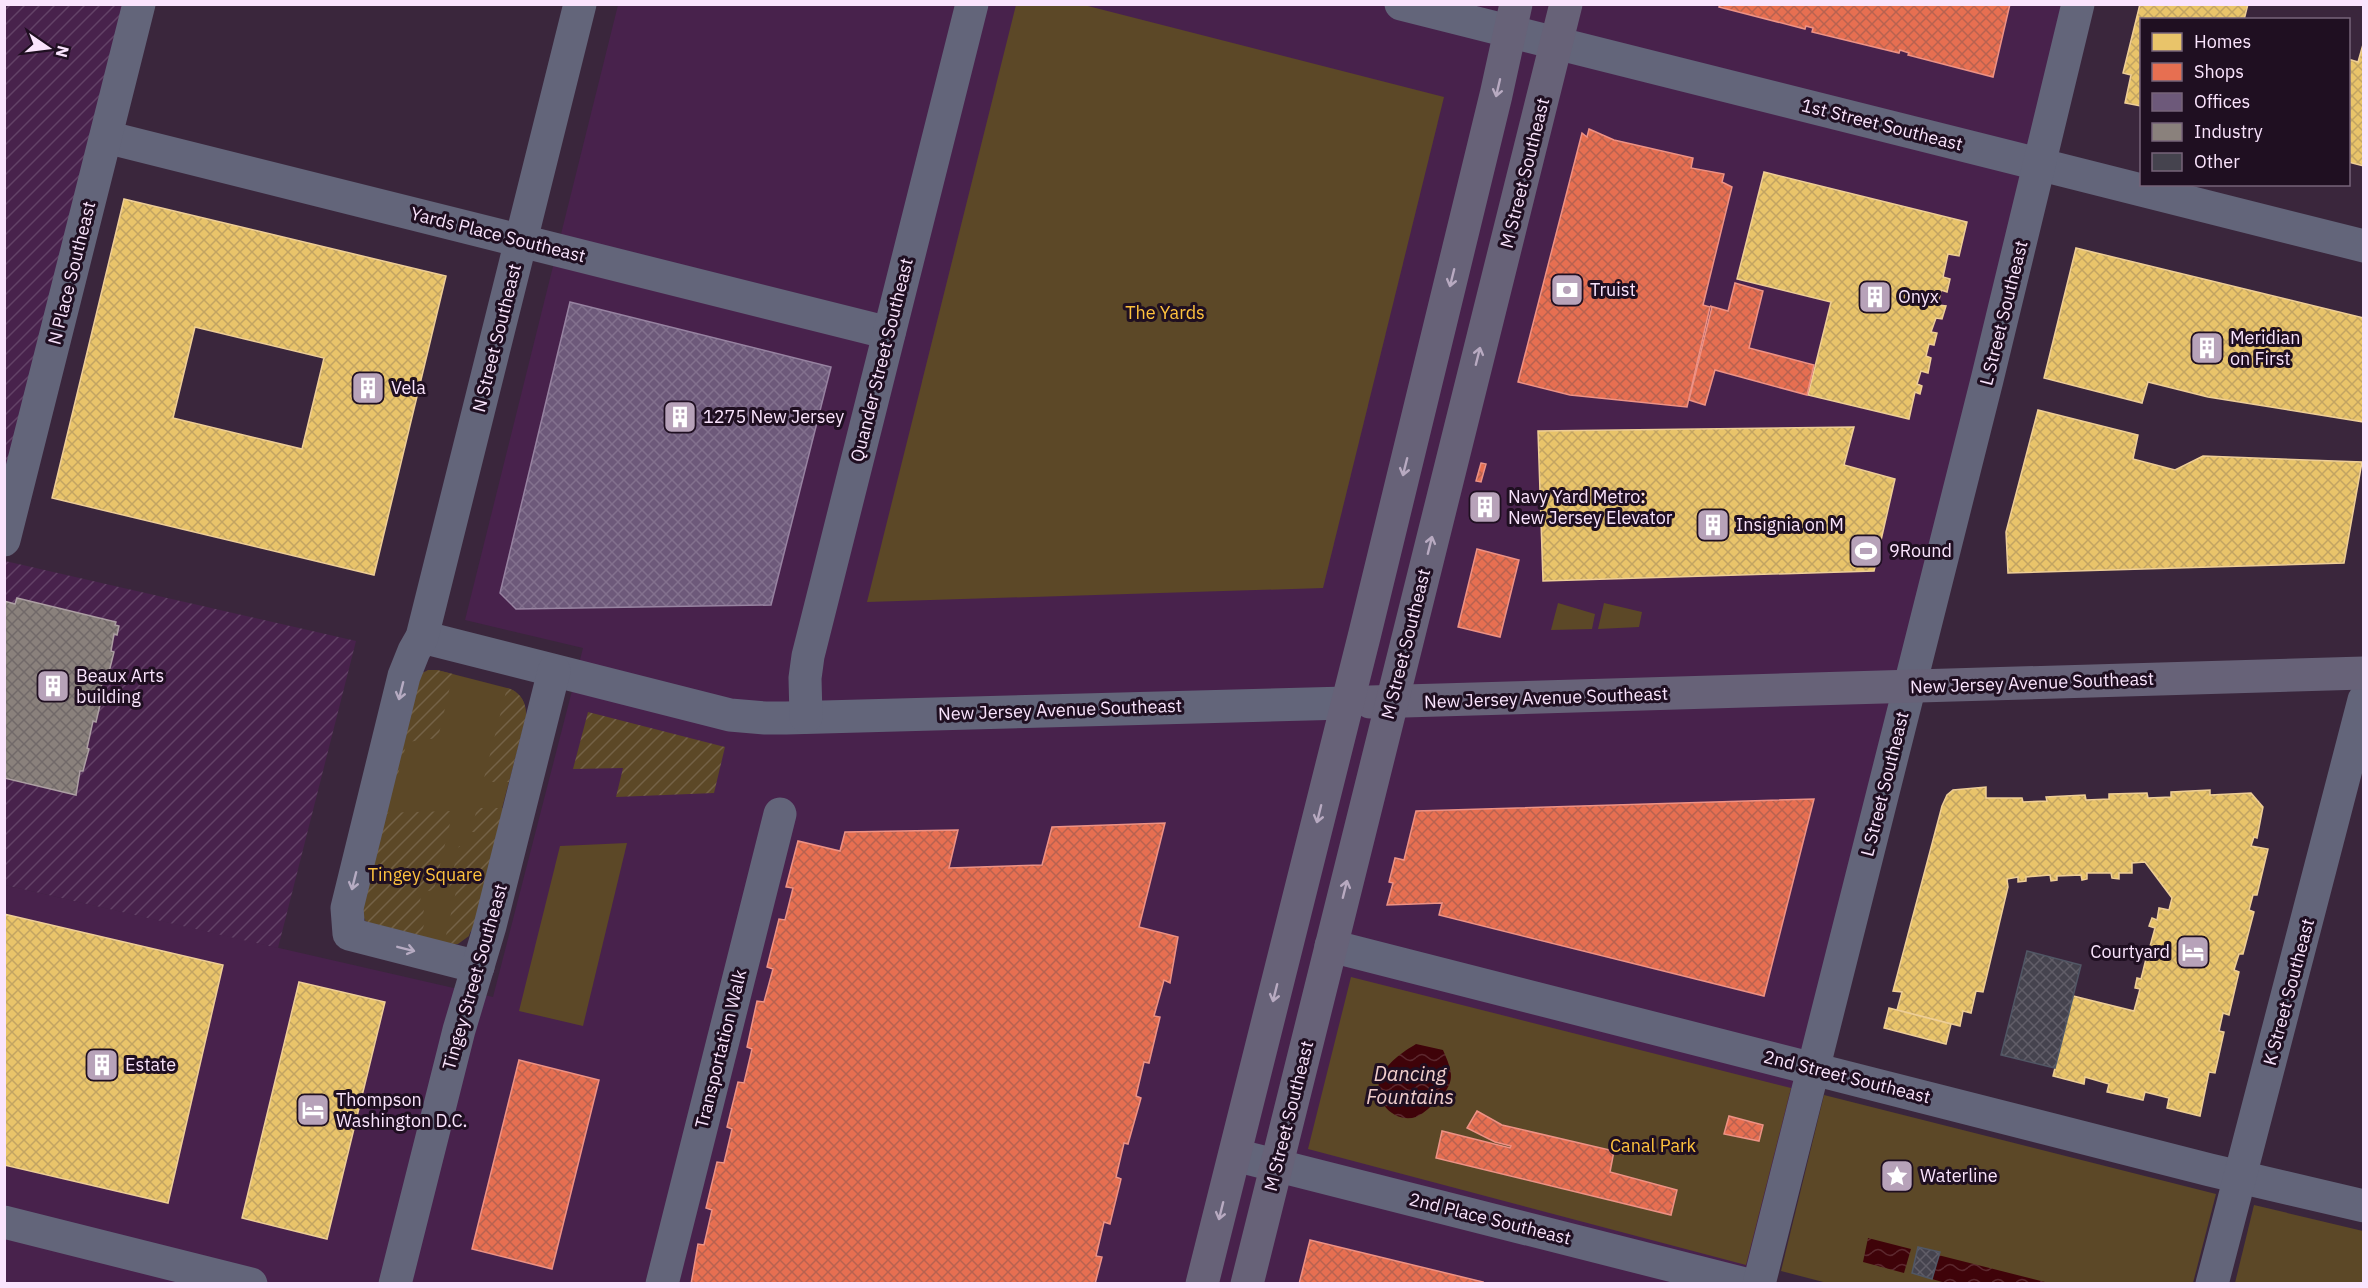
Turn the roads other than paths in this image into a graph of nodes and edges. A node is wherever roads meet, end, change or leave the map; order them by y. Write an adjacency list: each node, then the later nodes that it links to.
1 (139, 4): 9 (street, N Place Southeast)
2 (580, 4): 11 (street, N Street Southeast)
3 (972, 4): 13 (street, Quander Street Southeast)
4 (1401, 4): 7 (street, 1st Street Southeast)
5 (1566, 4): 8 (main road, M Street Southeast)
6 (2078, 4): 10 (street, L Street Southeast)
7 (1513, 18): 8 (street, 1st Street Southeast); 21 (main road, one-way to 21)
8 (1557, 43): 10 (street, 1st Street Southeast); 20 (main road, M Street Southeast, one-way to 8)
9 (106, 136): 11 (street, Yards Place Southeast); 14 (street, N Place Southeast)
10 (2040, 165): 12 (street, 1st Street Southeast); 18 (street, L Street Southeast)
11 (521, 241): 13 (street, Yards Place Southeast); 15 (street, N Street Southeast)
12 (2364, 246)
13 (889, 333): 22 (street, Quander Street Southeast)
14 (4, 540)
15 (422, 637): 16 (street, New Jersey Avenue Southeast); 25 (street, N Street Southeast, one-way to 25)
16 (554, 671): 22 (street, New Jersey Avenue Southeast); 25 (street, Tingey Street Southeast)
17 (2364, 673): 18 (main road, New Jersey Avenue Southeast)
18 (1910, 687): 20 (main road, New Jersey Avenue Southeast); 26 (street, L Street Southeast)
19 (2364, 700): 29 (street, K Street Southeast)
20 (1391, 701): 21 (main road, New Jersey Avenue Southeast); 24 (main road, M Street Southeast, one-way to 20)
21 (1347, 702): 22 (street, New Jersey Avenue Southeast); 27 (main road, one-way to 27)
22 (806, 717)
23 (780, 814): 34 (street, Transportation Walk)
24 (1331, 946): 26 (street, 2nd Street Southeast); 28 (main road, M Street Southeast)
25 (478, 967): 33 (street, Tingey Street Southeast)
26 (1813, 1069): 29 (street, 2nd Street Southeast); 38 (street, L Street Southeast)
27 (1235, 1155): 28 (street, 2nd Place Southeast); 35 (main road, one-way to 35)
28 (1277, 1165): 36 (main road, M Street Southeast); 37 (street, 2nd Place Southeast)
29 (2239, 1177): 30 (street, 2nd Street Southeast); 39 (street, K Street Southeast)
30 (2364, 1206)
31 (4, 1222): 32 (street)
32 (251, 1284)
33 (395, 1284)
34 (662, 1284)
35 (1202, 1284)
36 (1247, 1284)
37 (1745, 1284)
38 (1759, 1284)
39 (2212, 1284)

